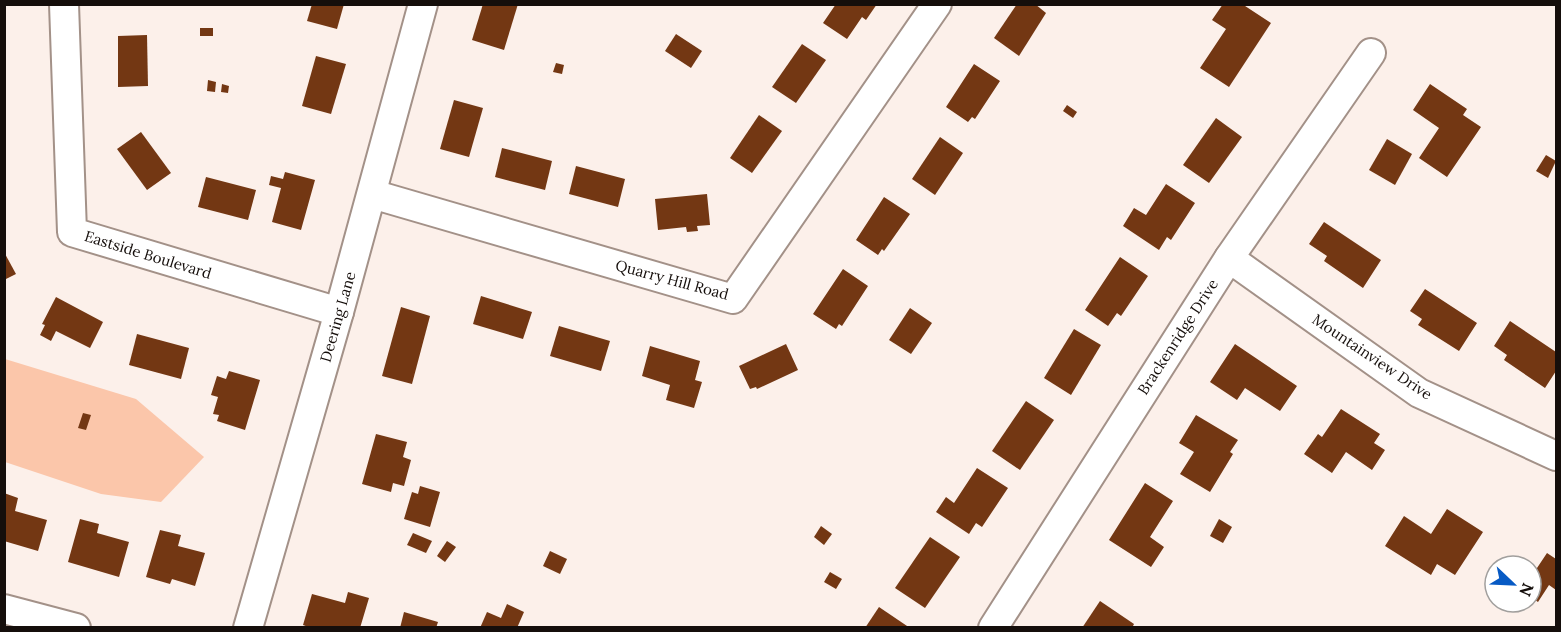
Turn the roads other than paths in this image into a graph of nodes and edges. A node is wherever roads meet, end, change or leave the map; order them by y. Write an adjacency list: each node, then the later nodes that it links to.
1 (64, 4): 7 (street, Eastside Boulevard)
2 (423, 4): 5 (street, Deering Lane)
3 (937, 4): 5 (street, Quarry Hill Road)
4 (1371, 53): 6 (street, Brackenridge Drive)
5 (372, 194): 7 (street, Deering Lane)
6 (1228, 258): 8 (street, Mountainview Drive); 12 (street, Brackenridge Drive)
7 (339, 312): 11 (street, Deering Lane)
8 (1557, 456)
9 (4, 609): 10 (street)
10 (76, 627)
11 (248, 627)
12 (993, 627)

